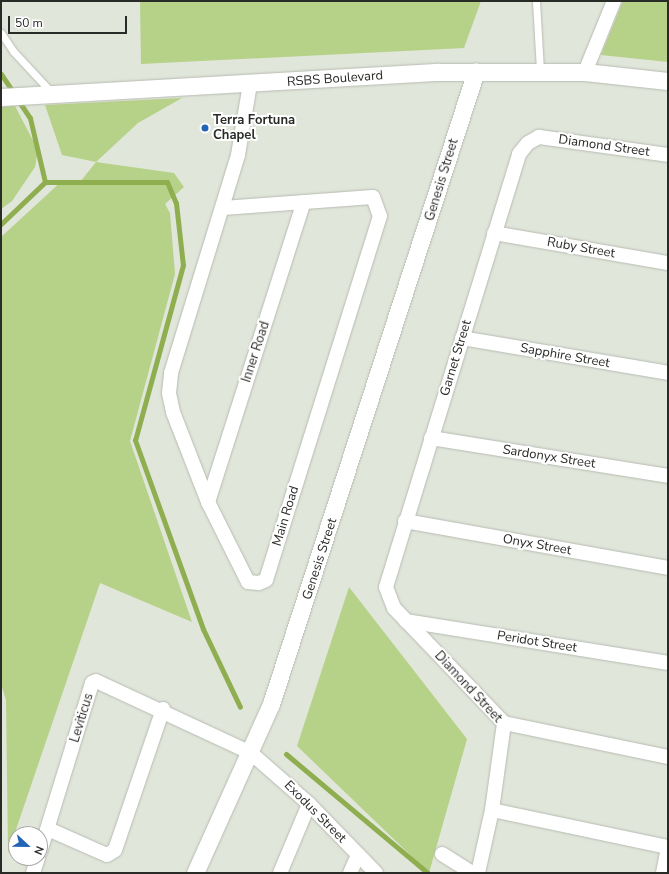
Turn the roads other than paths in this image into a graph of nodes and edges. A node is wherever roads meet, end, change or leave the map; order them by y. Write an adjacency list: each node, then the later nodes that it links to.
1 (536, 1): 5 (lane)
2 (614, 1): 6 (street)
3 (1, 33): 9 (lane)
4 (476, 71): 5 (street, RSBS Boulevard); 8 (street, RSBS Boulevard); 29 (street, Genesis Street)
5 (540, 71): 6 (street, RSBS Boulevard)
6 (585, 72): 7 (street, RSBS Boulevard)
7 (668, 82)
8 (250, 84): 9 (street, RSBS Boulevard); 14 (street, Main Road)
9 (50, 94): 10 (street, RSBS Boulevard)
10 (1, 97)
11 (539, 138): 12 (street, Diamond Street); 15 (street, Garnet Street)
12 (668, 155)
13 (304, 202): 14 (street, Main Road); 21 (street, Inner Road); 21 (street, Main Road)
14 (223, 208): 21 (street, Main Road)
15 (494, 233): 16 (street, Ruby Street); 17 (street, Garnet Street)
16 (668, 263)
17 (462, 338): 18 (street, Sapphire Street); 19 (street, Garnet Street)
18 (668, 373)
19 (431, 438): 20 (street, Sardonyx Street); 22 (street, Garnet Street)
20 (668, 476)
21 (208, 502)
22 (405, 521): 23 (street, Onyx Street); 24 (street, Garnet Street)
23 (668, 568)
24 (386, 587): 25 (street, Diamond Street)
25 (406, 621): 26 (street, Peridot Street); 28 (street, Diamond Street)
26 (668, 663)
27 (163, 709): 29 (street, Leviticus); 33 (street); 33 (street, Leviticus)
28 (504, 723): 30 (street); 32 (street, Diamond Street)
29 (251, 753): 31 (street, Exodus Street); 37 (street, Genesis Street)
30 (668, 757)
31 (309, 804): 36 (street, Exodus Street); 38 (street)
32 (492, 810): 34 (street); 42 (street, Diamond Street)
33 (48, 829)
34 (668, 847): 43 (street)
35 (442, 854): 41 (street)
36 (358, 855): 39 (street); 40 (street, Exodus Street)
37 (195, 873)
38 (280, 873)
39 (350, 873)
40 (376, 873)
41 (473, 873)
42 (478, 873)
43 (663, 873)

